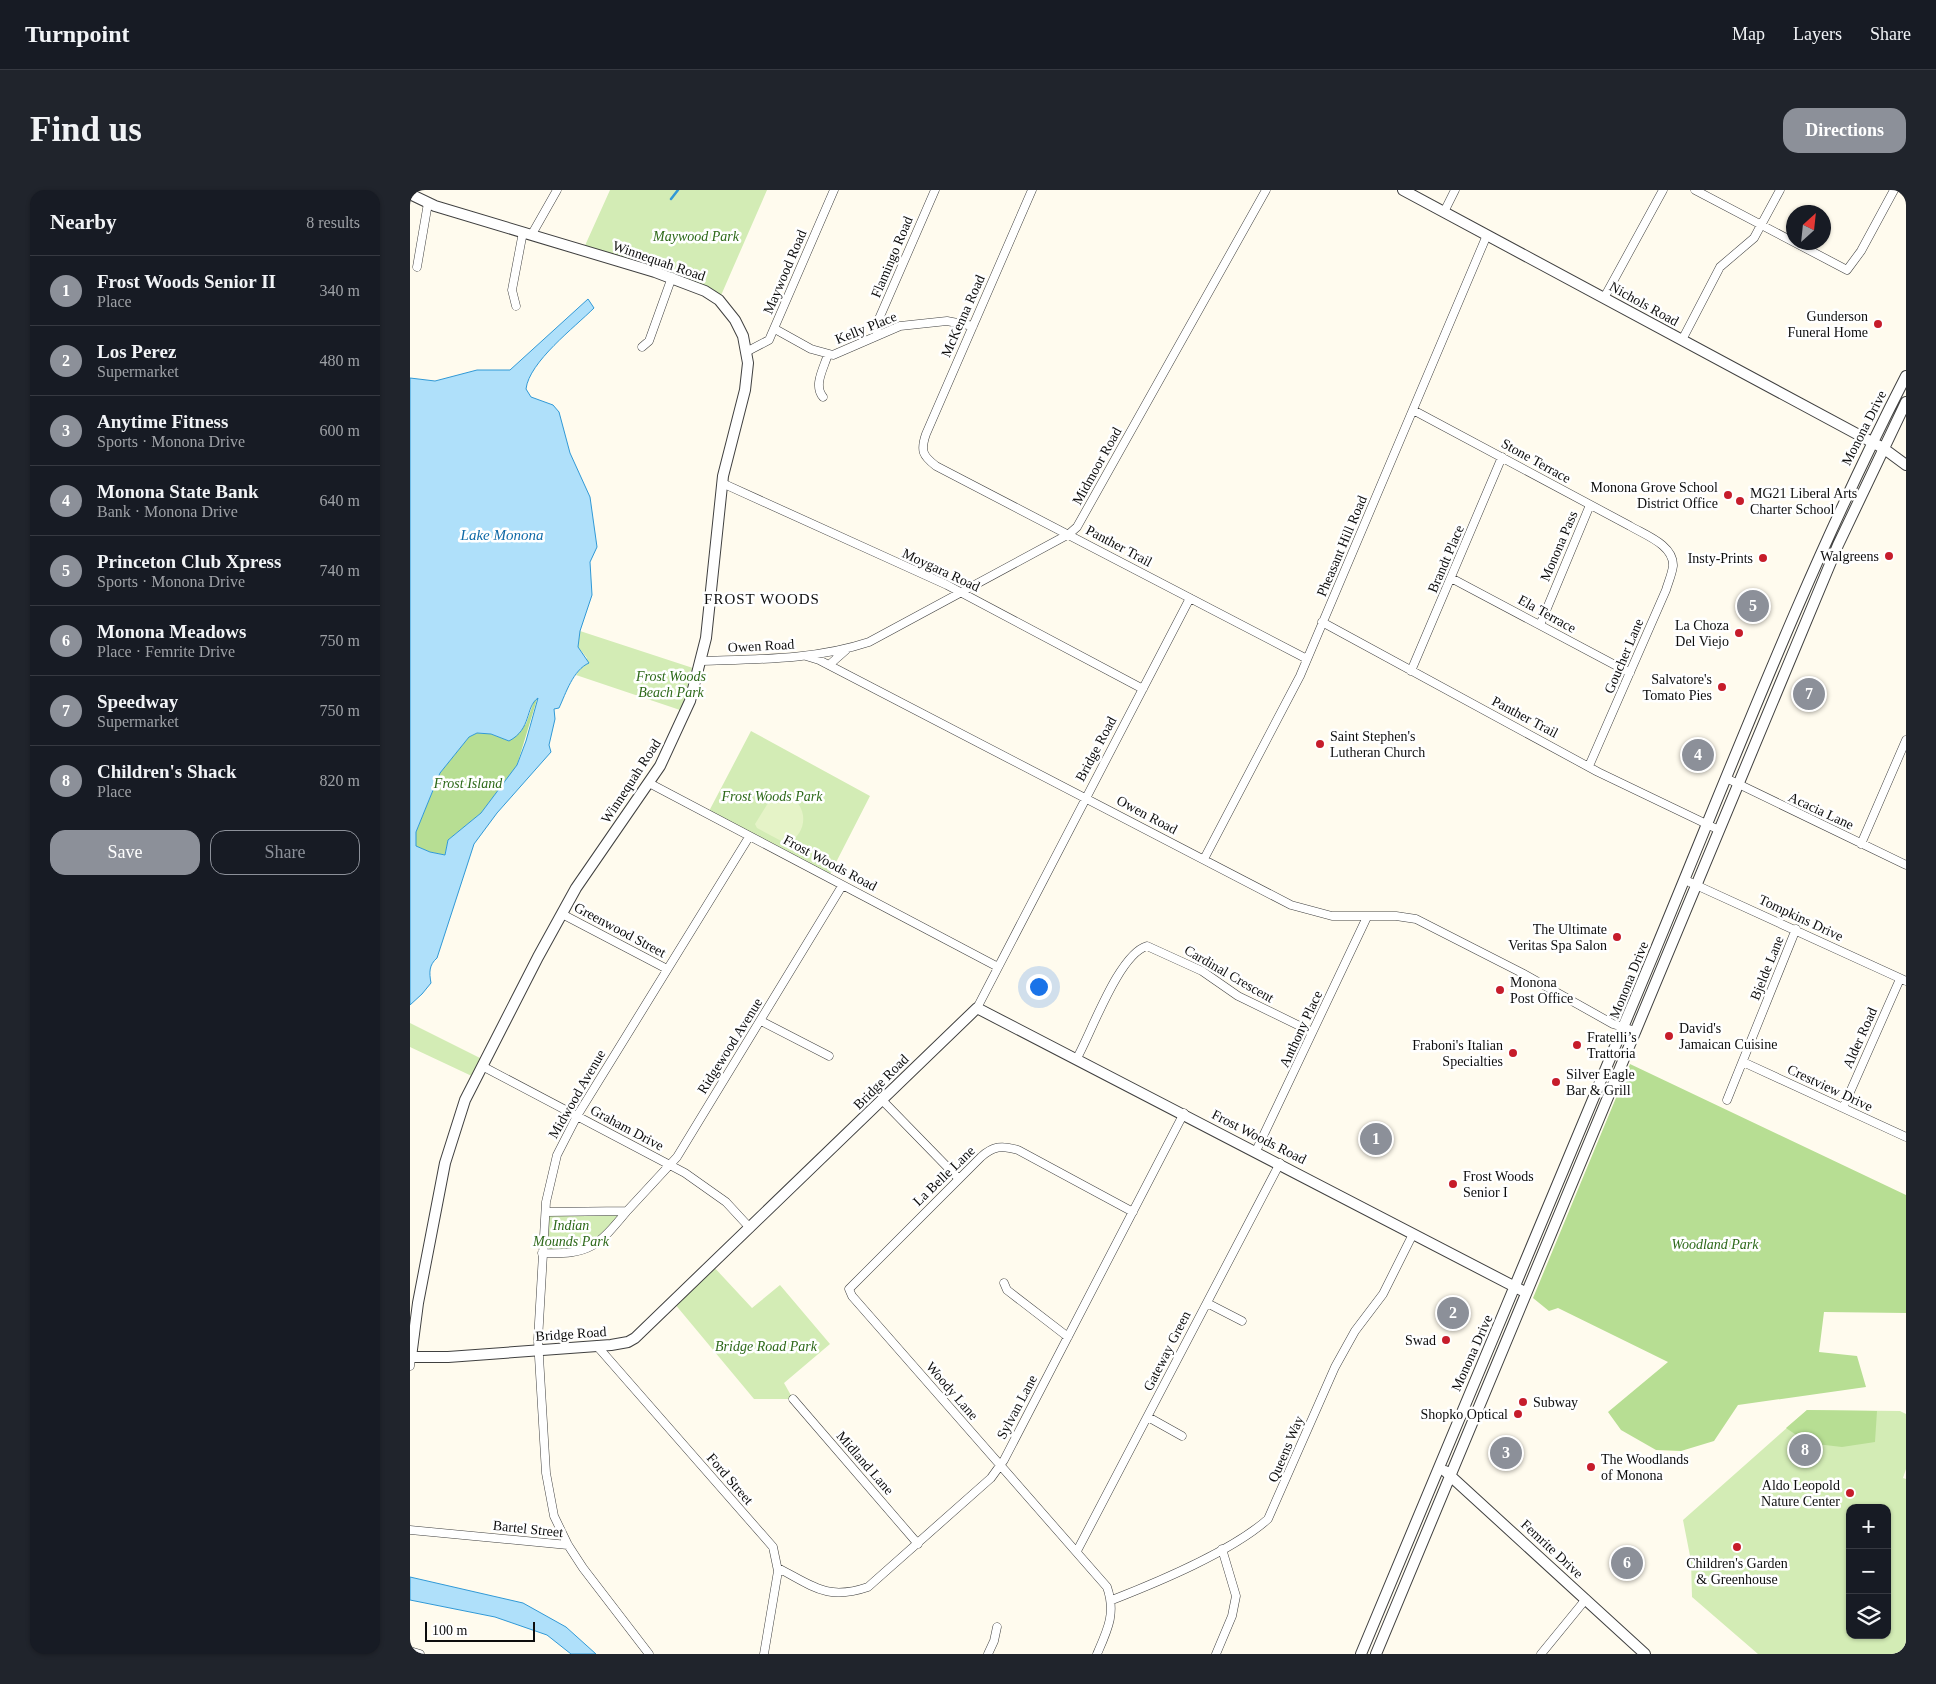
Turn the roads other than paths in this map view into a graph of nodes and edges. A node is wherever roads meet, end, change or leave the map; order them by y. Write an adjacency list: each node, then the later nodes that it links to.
1 (557, 190): 16 (street)
2 (834, 190): 23 (street, Maywood Road)
3 (935, 190): 24 (street, Flamingo Road)
4 (1032, 190): 22 (street, McKenna Road)
5 (1266, 190): 40 (street, Midmoor Road)
6 (1403, 190): 14 (street, Nichols Road)
7 (1455, 190): 14 (street)
8 (1663, 190): 20 (street)
9 (1695, 190): 15 (street)
10 (1780, 190): 15 (street)
11 (1894, 190): 15 (street)
12 (410, 194): 13 (street, Winnequah Road)
13 (428, 203): 16 (street, Winnequah Road); 18 (street)
14 (1444, 212): 17 (street, Nichols Road)
15 (1762, 226): 25 (street)
16 (527, 233): 19 (street, Winnequah Road); 21 (street)
17 (1487, 235): 20 (street, Nichols Road); 32 (street, Pheasant Hill Road)
18 (417, 268)
19 (672, 278): 26 (street); 27 (street, Winnequah Road)
20 (1604, 298): 25 (street, Nichols Road)
21 (516, 306)
22 (973, 326): 24 (street, Kelly Place); 35 (street, McKenna Road)
23 (775, 329): 27 (street, Maywood Road); 28 (street, Kelly Place)
24 (877, 334): 28 (street, Kelly Place)
25 (1682, 340): 33 (street, Nichols Road)
26 (642, 347)
27 (746, 352): 38 (street, Winnequah Road)
28 (828, 354): 30 (street)
29 (1906, 376): 33 (street, Monona Drive)
30 (823, 397)
31 (1906, 402): 34 (street, Monona Drive)
32 (1413, 410): 36 (street, Stone Terrace); 45 (street, Pheasant Hill Road)
33 (1872, 443): 34 (street, Nichols Road); 57 (street, Monona Drive)
34 (1883, 448): 37 (street, Nichols Road); 59 (street, Monona Drive)
35 (922, 452): 40 (street, Panther Trail)
36 (1502, 457): 39 (street, Stone Terrace); 42 (street, Brandt Place)
37 (1906, 465)
38 (722, 482): 43 (street, Moygara Road); 50 (street, Winnequah Road)
39 (1590, 505): 41 (street, Stone Terrace); 46 (street, Monona Pass)
40 (1069, 534): 43 (street, Midmoor Road); 44 (street, Panther Trail)
41 (1669, 554): 53 (street, Goucher Lane)
42 (1452, 578): 46 (street, Ela Terrace); 52 (street, Brandt Place)
43 (960, 592): 47 (street, Midmoor Road); 54 (street, Moygara Road)
44 (1190, 598): 49 (street, Panther Trail); 54 (street, Bridge Road)
45 (1322, 622): 49 (street, Pheasant Hill Road); 52 (street, Panther Trail)
46 (1540, 625): 53 (street, Ela Terrace)
47 (847, 650): 48 (street, Midmoor Road); 51 (street, Midmoor Road)
48 (806, 656): 50 (street, Owen Road); 51 (street, Owen Road)
49 (1307, 659): 65 (street, Pheasant Hill Road)
50 (701, 661): 58 (street, Winnequah Road)
51 (829, 665): 60 (street, Owen Road)
52 (1411, 671): 56 (street, Panther Trail)
53 (1630, 673): 56 (street, Goucher Lane)
54 (1143, 689): 60 (street, Bridge Road)
55 (1906, 740): 64 (street)
56 (1589, 766): 61 (street, Panther Trail)
57 (1726, 778): 59 (street, Acacia Lane); 61 (street, Monona Drive)
58 (649, 783): 63 (street, Frost Woods Road); 70 (street, Winnequah Road)
59 (1739, 785): 62 (street, Monona Drive); 64 (street, Acacia Lane)
60 (1086, 797): 65 (street, Owen Road); 73 (street, Bridge Road)
61 (1707, 825): 62 (street, Panther Trail); 67 (street, Monona Drive)
62 (1718, 830): 69 (street, Monona Drive)
63 (749, 837): 68 (street, Frost Woods Road); 74 (street, Midwood Avenue)
64 (1861, 844): 66 (street, Acacia Lane)
65 (1204, 859): 71 (street, Owen Road)
66 (1906, 865)
67 (1685, 880): 69 (street, Tompkins Drive); 78 (street, Monona Drive)
68 (842, 886): 73 (street, Frost Woods Road); 77 (street, Ridgewood Avenue)
69 (1696, 886): 72 (street, Tompkins Drive); 79 (street, Monona Drive)
70 (562, 914): 74 (street, Greenwood Street); 84 (street, Winnequah Road)
71 (1367, 917): 78 (street, Owen Road); 80 (street, Anthony Place)
72 (1796, 929): 75 (street, Tompkins Drive); 83 (street, Bjelde Lane)
73 (998, 966): 76 (street, Bridge Road)
74 (667, 969): 89 (street, Midwood Avenue)
75 (1903, 980): 87 (street, Alder Road)
76 (977, 1008): 82 (street, Frost Woods Road); 85 (street, Bridge Road)
77 (761, 1021): 81 (street); 93 (street, Ridgewood Avenue)
78 (1623, 1026): 79 (street, Owen Road); 102 (street, Monona Drive)
79 (1635, 1031): 104 (street, Monona Drive)
80 (1312, 1032): 82 (street, Cardinal Crescent); 91 (street, Anthony Place)
81 (829, 1056)
82 (1077, 1058): 88 (street, Frost Woods Road)
83 (1743, 1062): 86 (street, Bjelde Lane); 87 (street, Crestview Drive)
84 (482, 1066): 89 (street, Graham Drive); 110 (street, Winnequah Road)
85 (882, 1100): 94 (street); 98 (street, Bridge Road)
86 (1727, 1100)
87 (1843, 1108): 90 (street, Crestview Drive)
88 (1184, 1113): 91 (street, Frost Woods Road); 97 (street, Sylvan Lane)
89 (577, 1116): 93 (street, Graham Drive); 95 (street, Midwood Avenue)
90 (1906, 1137)
91 (1256, 1151): 92 (street, Frost Woods Road)
92 (1280, 1163): 99 (street, Frost Woods Road); 105 (street, Gateway Green)
93 (670, 1165): 96 (street, Ridgewood Avenue); 98 (street, Graham Drive)
94 (959, 1179): 97 (street, La Belle Lane); 103 (street, La Belle Lane)
95 (546, 1212): 96 (street); 100 (street, Midwood Avenue)
96 (627, 1212): 100 (street, Ridgewood Avenue)
97 (1133, 1212): 107 (street, Sylvan Lane)
98 (750, 1228): 108 (street, Bridge Road)
99 (1414, 1234): 102 (street, Frost Woods Road); 120 (street, Queens Way)
100 (542, 1253): 109 (street, Midwood Avenue)
101 (1004, 1283): 107 (street)
102 (1516, 1287): 104 (street, Frost Woods Road); 115 (street, Monona Drive)
103 (850, 1292): 114 (street, Woody Lane)
104 (1527, 1293): 116 (street, Monona Drive)
105 (1207, 1303): 106 (street); 112 (street, Gateway Green)
106 (1242, 1321)
107 (1068, 1337): 114 (street, Sylvan Lane)
108 (597, 1346): 109 (street, Bridge Road); 122 (street, Ford Street)
109 (538, 1349): 110 (street, Bridge Road); 119 (street, Midwood Avenue)
110 (410, 1360)
111 (793, 1399): 118 (street, Midland Lane)
112 (1148, 1417): 113 (street); 121 (street, Gateway Green)
113 (1182, 1436)
114 (1001, 1464): 118 (street, Sylvan Lane); 121 (street, Woody Lane)
115 (1438, 1466): 116 (street, Femrite Drive); 133 (street, Monona Drive)
116 (1450, 1474): 123 (street, Femrite Drive); 134 (street, Monona Drive)
117 (410, 1530): 119 (street, Bartel Street)
118 (918, 1544): 122 (street, Sylvan Lane)
119 (568, 1545): 128 (street, Bartel Street)
120 (1222, 1549): 124 (street, Queens Way); 132 (street)
121 (1077, 1551): 124 (street, Woody Lane)
122 (778, 1568): 129 (street, Ford Street)
123 (1586, 1599): 135 (street); 136 (street, Femrite Drive)
124 (1112, 1600): 131 (street)
125 (996, 1627): 130 (street)
126 (410, 1651): 127 (street)
127 (420, 1654)
128 (649, 1654)
129 (764, 1654)
130 (988, 1654)
131 (1097, 1654)
132 (1216, 1654)
133 (1361, 1654)
134 (1376, 1654)
135 (1541, 1654)
136 (1646, 1654)

